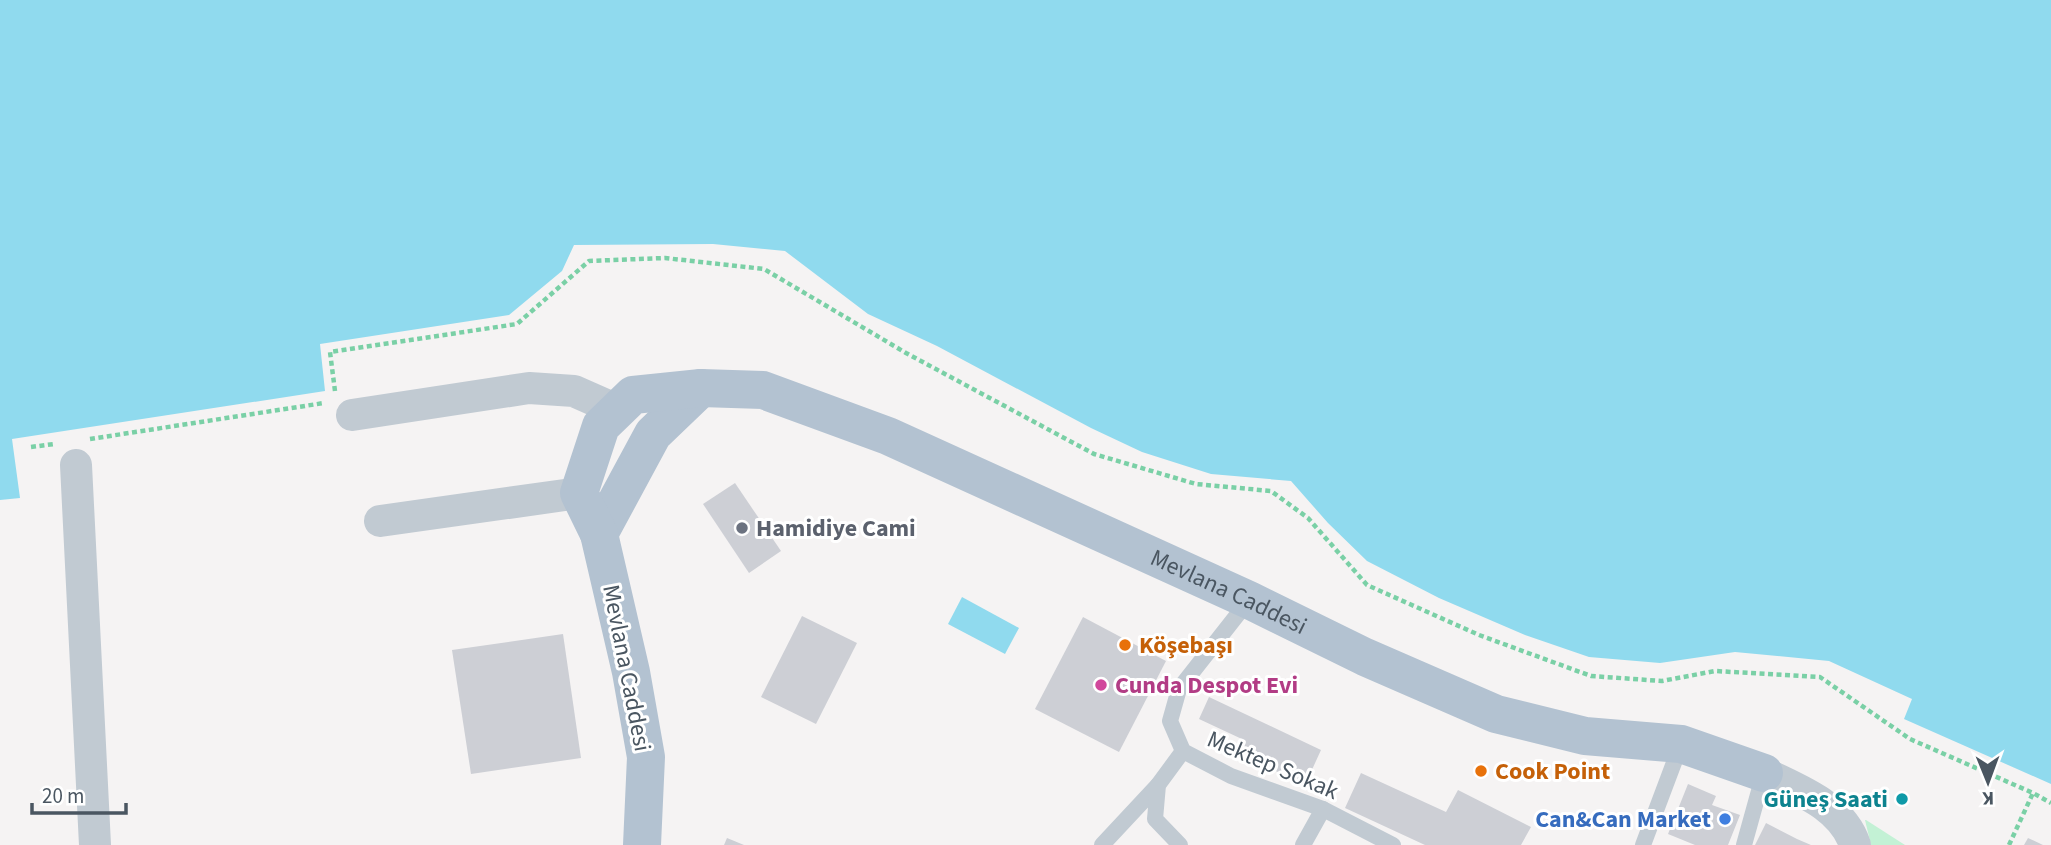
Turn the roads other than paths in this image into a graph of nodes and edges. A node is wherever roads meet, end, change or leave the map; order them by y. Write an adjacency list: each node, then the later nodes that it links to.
1 (701, 388): 2 (main road, Mevlana Caddesi); 7 (main road); 8 (main road, Mevlana Caddesi)
2 (617, 410): 3 (street); 5 (main road, Mevlana Caddesi)
3 (352, 415)
4 (75, 466): 14 (street)
5 (579, 493): 6 (street); 7 (main road, Mevlana Caddesi)
6 (380, 521)
7 (599, 534): 15 (main road, Mevlana Caddesi)
8 (1249, 600): 9 (main road, Mevlana Caddesi); 10 (lane, Mektep Sokak)
9 (1681, 744): 11 (main road, Mevlana Caddesi); 20 (lane)
10 (1183, 751): 12 (lane); 13 (lane, Mektep Sokak)
11 (1764, 772): 21 (lane); 22 (street)
12 (1158, 785): 16 (lane); 17 (lane)
13 (1323, 809): 18 (lane); 19 (lane, Mektep Sokak)
14 (95, 845)
15 (642, 845)
16 (1102, 845)
17 (1180, 845)
18 (1303, 845)
19 (1393, 845)
20 (1643, 845)
21 (1744, 845)
22 (1855, 845)

